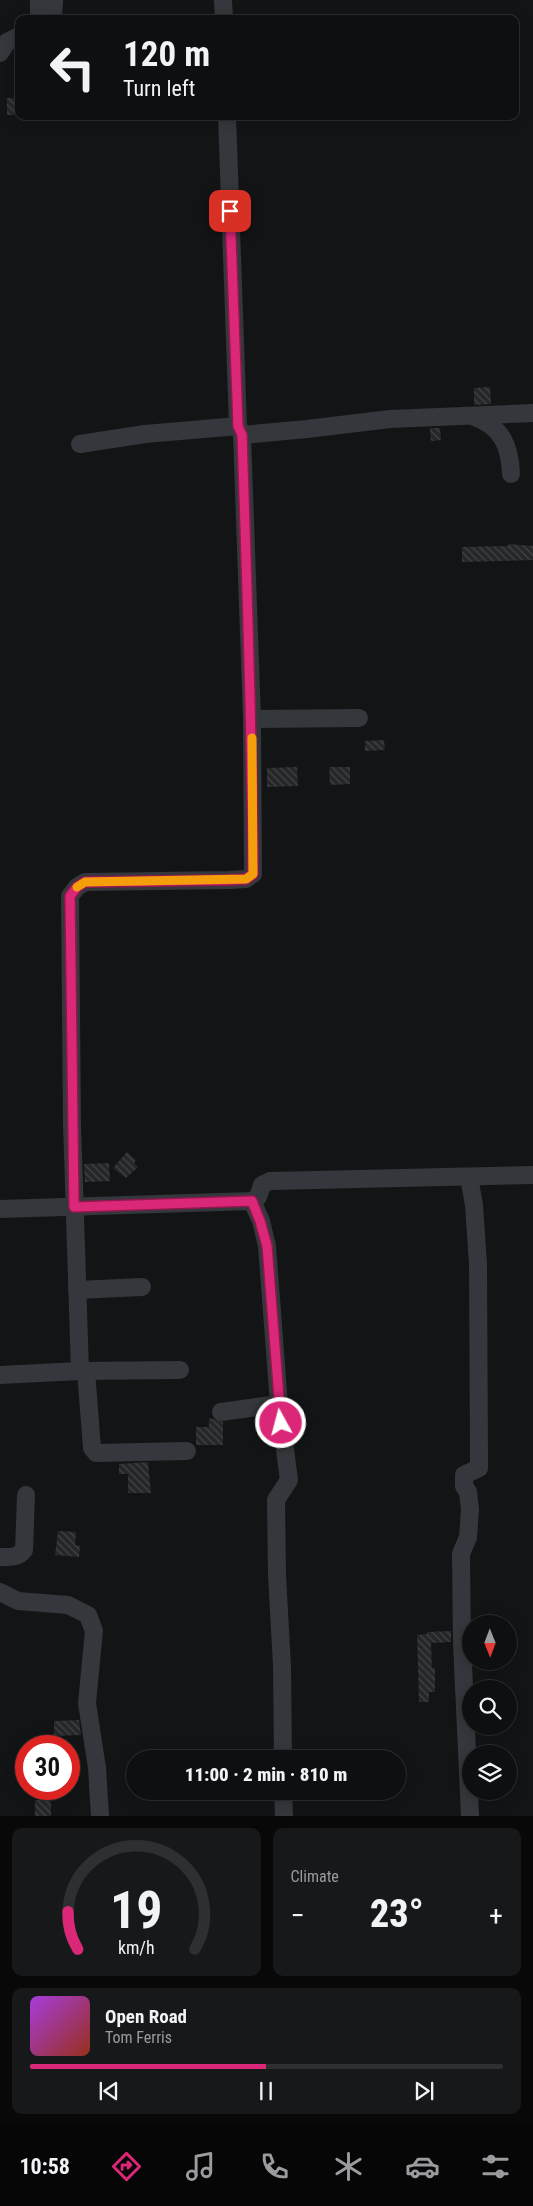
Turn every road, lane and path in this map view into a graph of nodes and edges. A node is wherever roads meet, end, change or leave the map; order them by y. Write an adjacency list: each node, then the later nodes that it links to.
1 (39, 0): 4 (street)
2 (54, 0): 5 (street)
3 (223, 0): 6 (street)
4 (39, 15)
5 (53, 15)
6 (224, 15)
7 (15, 38): 8 (street)
8 (0, 53)
9 (227, 120): 12 (street)
10 (533, 413): 11 (street)
11 (469, 415): 12 (street); 14 (street)
12 (240, 430): 13 (street); 16 (street)
13 (80, 444)
14 (511, 474)
15 (358, 718): 16 (street)
16 (252, 719): 20 (street)
17 (533, 1175): 18 (street)
18 (469, 1177): 19 (street); 37 (street)
19 (257, 1194): 20 (street); 27 (street)
20 (74, 1207): 21 (street); 23 (street)
21 (0, 1209)
22 (142, 1287): 23 (street)
23 (77, 1290): 25 (street)
24 (180, 1370): 25 (street)
25 (83, 1371): 26 (street); 29 (street)
26 (0, 1375)
27 (279, 1404): 28 (street); 33 (street)
28 (220, 1412)
29 (187, 1451)
30 (26, 1495): 31 (street)
31 (0, 1557)
32 (0, 1592): 35 (street)
33 (282, 1750)
34 (283, 1800): 36 (street)
35 (100, 1816)
36 (284, 1816)
37 (470, 1816)

